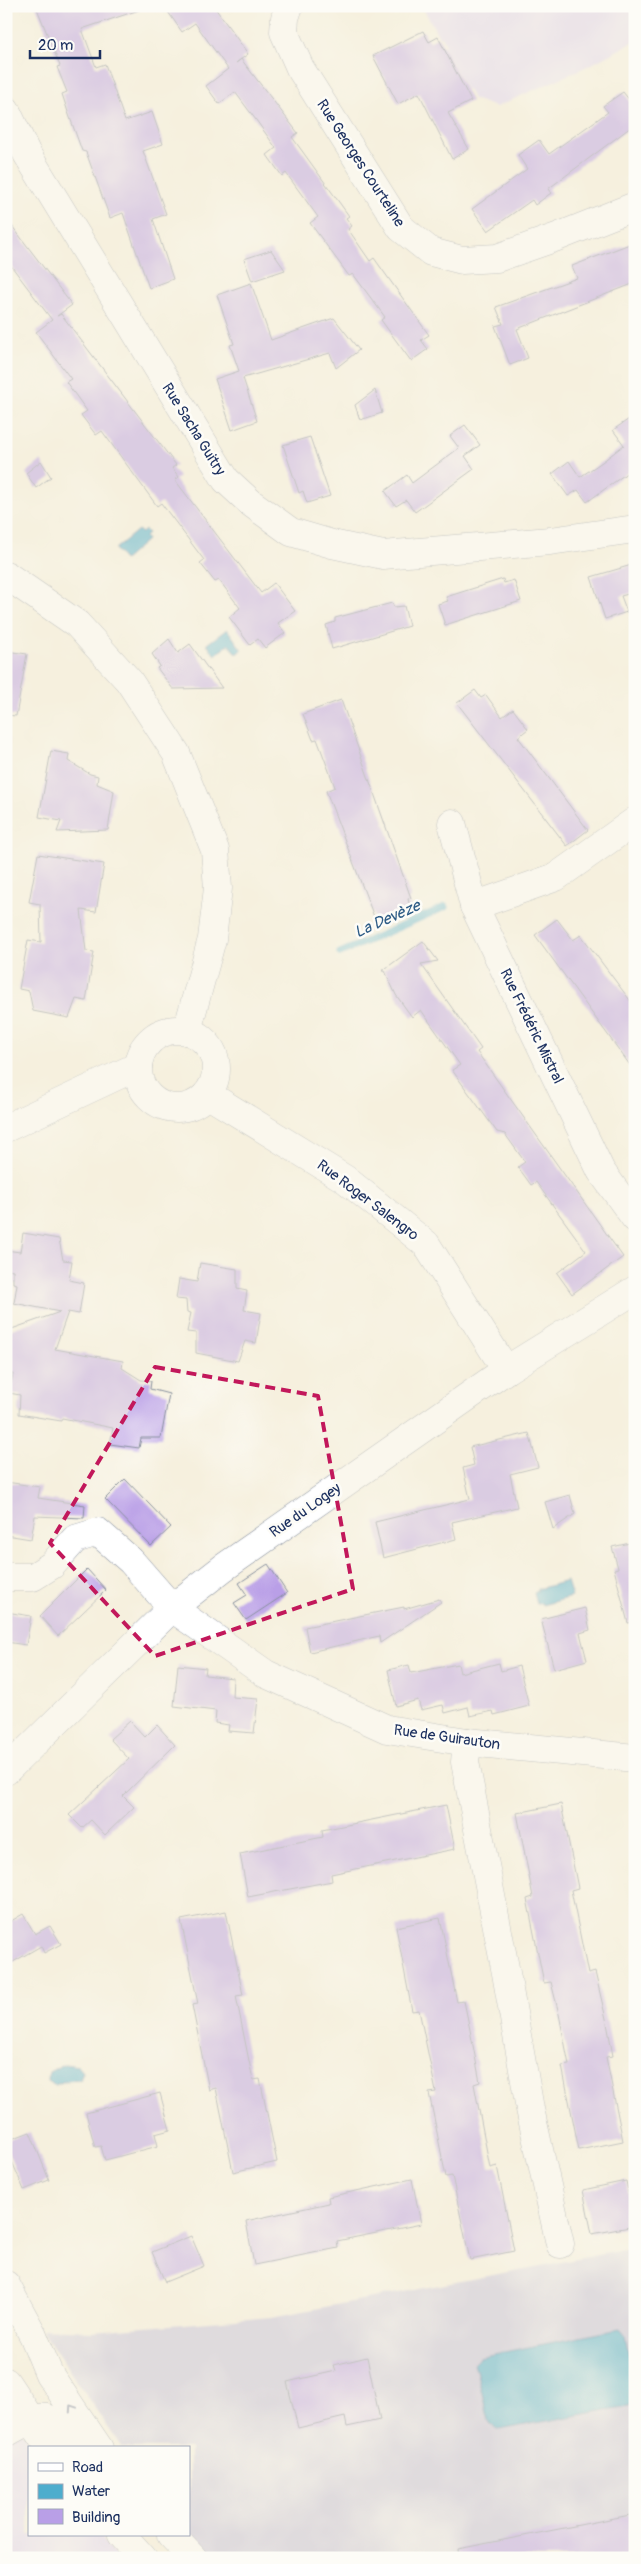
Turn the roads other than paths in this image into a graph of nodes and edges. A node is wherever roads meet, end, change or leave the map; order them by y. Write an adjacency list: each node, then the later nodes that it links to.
1 (289, 6): 3 (street, Rue Georges Courteline)
2 (6, 110): 4 (street, Rue Sacha Guitry)
3 (635, 206)
4 (635, 529)
5 (6, 575): 9 (street)
6 (635, 821): 8 (street)
7 (452, 823): 8 (street, Rue Frédéric Mistral)
8 (474, 906): 13 (street, Rue Frédéric Mistral)
9 (187, 1031): 10 (street); 11 (street)
10 (138, 1066): 11 (street); 12 (street)
11 (207, 1094): 15 (street, Rue Roger Salengro)
12 (6, 1128)
13 (635, 1218)
14 (635, 1290): 15 (street, Rue du Logey)
15 (506, 1370): 17 (street, Rue du Logey)
16 (6, 1577): 17 (street, Rue de Guirauton)
17 (172, 1608): 18 (street, Rue de Guirauton); 20 (street, Rue du Logey)
18 (467, 1742): 19 (street, Rue de Guirauton); 21 (street)
19 (635, 1758)
20 (6, 1771)
21 (560, 2244)
22 (6, 2285): 23 (street)
23 (49, 2374): 25 (street); 28 (street, one-way to 23)
24 (6, 2382): 25 (street)
25 (18, 2426): 26 (street); 27 (street)
26 (47, 2446)
27 (74, 2446)
28 (98, 2446)
29 (123, 2536): 30 (street)
30 (143, 2558)

